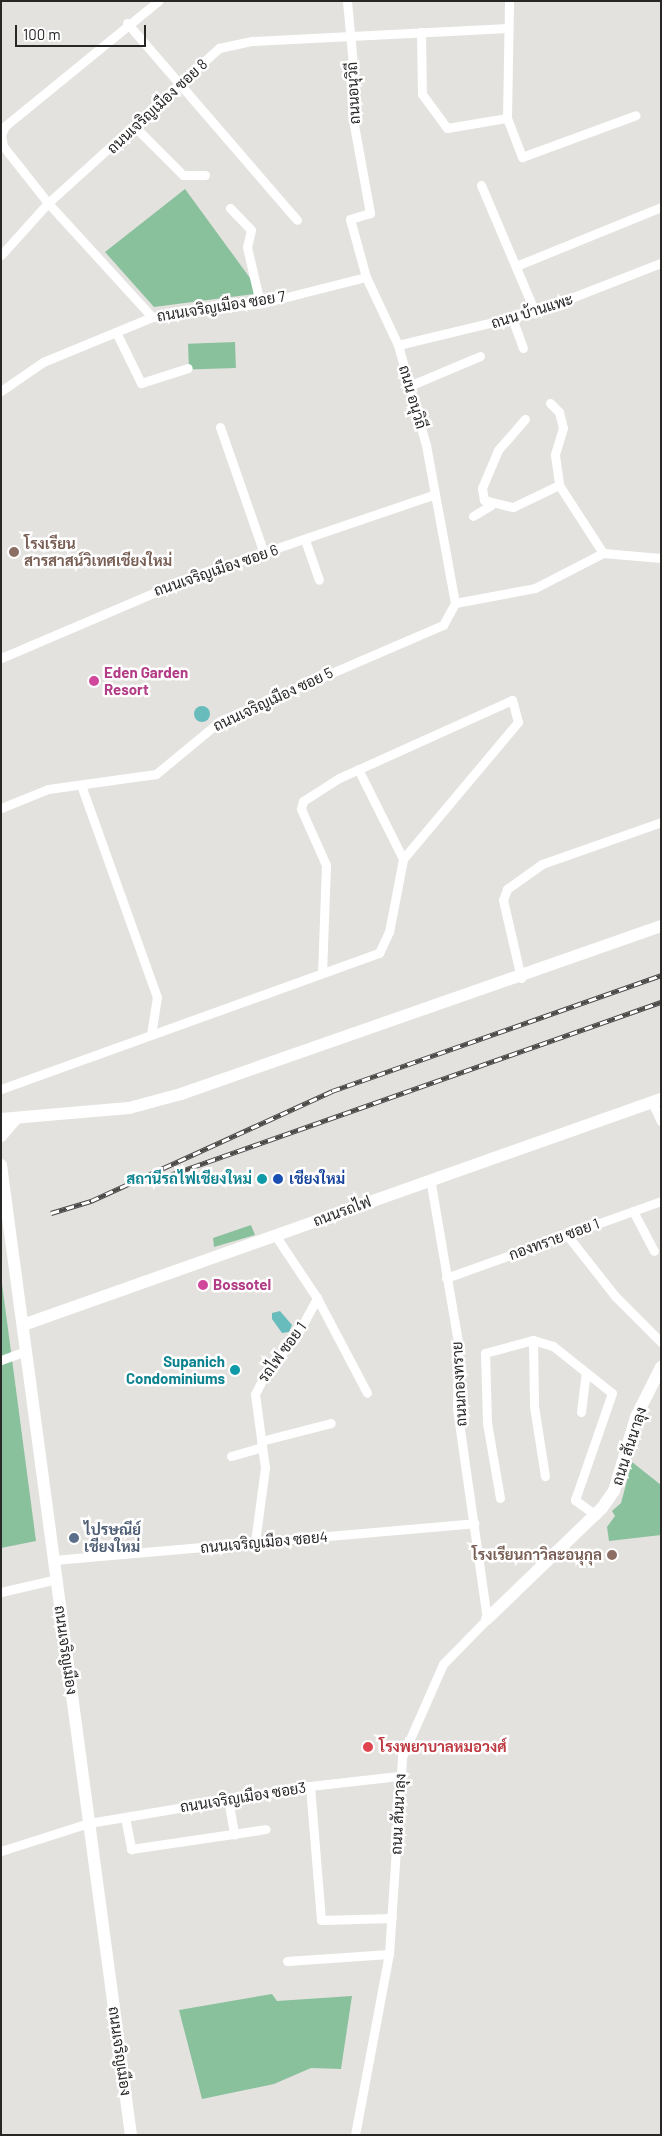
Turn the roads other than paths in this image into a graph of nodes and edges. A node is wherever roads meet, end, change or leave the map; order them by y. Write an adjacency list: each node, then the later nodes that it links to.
1 (158, 1): 4 (street)
2 (347, 1): 7 (street, ถนนอนุวิถี)
3 (510, 1): 5 (street)
4 (127, 23): 8 (street); 12 (street)
5 (508, 28): 6 (street, ถนนเจริญเมือง ซอย 8); 10 (street)
6 (421, 32): 7 (street, ถนนเจริญเมือง ซอย 8); 10 (street)
7 (349, 35): 8 (street, ถนนเจริญเมือง ซอย 8); 18 (street, ถนนอนุวิถี)
8 (180, 85): 11 (street, ถนนเจริญเมือง ซอย 8); 19 (street)
9 (636, 115): 10 (street)
10 (507, 118)
11 (135, 127): 13 (street); 15 (street, ถนนเจริญเมือง ซอย 8)
12 (1, 135): 15 (street)
13 (205, 175)
14 (482, 186): 22 (street)
15 (48, 203): 20 (street, ถนนเจริญเมือง ซอย 8); 26 (street)
16 (661, 207): 22 (street)
17 (230, 208): 24 (street)
18 (370, 213): 23 (street, ถนน อนุวิถี)
19 (297, 220)
20 (1, 255)
21 (661, 263): 25 (street, ถนน บ้านแพะ)
22 (516, 266): 25 (street)
23 (366, 277): 24 (street, ถนนเจริญเมือง ซอย 7); 29 (street, ถนน อนุวิถี)
24 (260, 303): 26 (street, ถนนเจริญเมือง ซอย 7)
25 (535, 312): 27 (street, ถนน บ้านแพะ)
26 (152, 317): 28 (street, ถนนเจริญเมือง ซอย 7)
27 (512, 318): 29 (street, ถนน บ้านแพะ); 30 (street)
28 (116, 332): 32 (street); 34 (street, ถนนเจริญเมือง ซอย 7)
29 (398, 345): 33 (street, ถนน อนุวิถี)
30 (524, 348)
31 (480, 356): 33 (street)
32 (188, 368)
33 (409, 386): 39 (street, ถนน อนุวิถี)
34 (1, 391)
35 (550, 403): 38 (street)
36 (525, 419): 40 (street)
37 (220, 427): 43 (street)
38 (558, 485): 40 (street); 44 (street)
39 (435, 494): 42 (street, ถนนเจริญเมือง ซอย 6); 47 (street, ถนน อนุวิถี)
40 (491, 505): 41 (street)
41 (473, 516)
42 (304, 540): 43 (street, ถนนเจริญเมือง ซอย 6); 46 (street)
43 (264, 553): 48 (street, ถนนเจริญเมือง ซอย 6)
44 (603, 553): 45 (street); 47 (street)
45 (661, 558)
46 (319, 580)
47 (455, 603): 50 (street, ถนนเจริญเมือง ซอย 5)
48 (1, 658)
49 (358, 770): 53 (street); 53 (street); 55 (street)
50 (81, 785): 51 (street, ถนนเจริญเมือง ซอย 5); 57 (street)
51 (1, 808)
52 (661, 822): 56 (street)
53 (403, 859): 55 (street)
54 (661, 926): 56 (main road)
55 (322, 973): 57 (street)
56 (522, 978): 62 (main road)
57 (151, 1033): 58 (street)
58 (1, 1089)
59 (656, 1100): 63 (street); 66 (main road, ถนนรถไฟ)
60 (1, 1108): 62 (main road)
61 (1, 1119): 62 (main road)
62 (16, 1119): 64 (main road)
63 (661, 1121)
64 (1, 1136)
65 (1, 1165): 74 (main road, ถนนเจริญเมือง)
66 (430, 1180): 70 (main road, ถนนรถไฟ); 72 (street, ถนนกองทราย)
67 (661, 1201): 68 (street, กองทราย ซอย 1)
68 (633, 1211): 69 (street, กองทราย ซอย 1); 71 (street)
69 (567, 1234): 72 (street, กองทราย ซอย 1); 76 (street)
70 (275, 1235): 73 (street); 74 (main road, ถนนรถไฟ)
71 (654, 1251)
72 (446, 1278): 89 (street, ถนนกองทราย)
73 (316, 1298): 81 (street); 84 (street, รถไฟ ซอย 1)
74 (23, 1324): 77 (main road, ถนนเจริญเมือง)
75 (533, 1340): 80 (street); 86 (street); 87 (street)
76 (661, 1342)
77 (26, 1351): 78 (street); 91 (main road, ถนนเจริญเมือง)
78 (1, 1360)
79 (661, 1367): 88 (main road, ถนน สันนาลุง)
80 (586, 1373): 82 (street); 88 (street)
81 (367, 1393)
82 (581, 1412)
83 (331, 1423): 84 (street)
84 (262, 1444): 85 (street); 90 (street, รถไฟ ซอย 1)
85 (231, 1456)
86 (545, 1476)
87 (500, 1498)
88 (596, 1514): 94 (main road, ถนน สันนาลุง)
89 (474, 1523): 90 (street, ถนนเจริญเมือง ซอย4); 94 (street, ถนนกองทราย)
90 (255, 1542): 91 (street, ถนนเจริญเมือง ซอย4)
91 (54, 1560): 92 (main road, ถนนเจริญเมือง)
92 (57, 1579): 93 (street); 99 (main road, ถนนเจริญเมือง)
93 (1, 1592)
94 (487, 1619): 95 (street, ถนน สันนาลุง)
95 (398, 1776): 96 (street, ถนนเจริญเมือง ซอย3); 103 (street, ถนน สันนาลุง)
96 (310, 1786): 97 (street, ถนนเจริญเมือง ซอย3); 103 (street)
97 (228, 1799): 98 (street, ถนนเจริญเมือง ซอย3); 101 (street)
98 (125, 1817): 99 (street, ถนนเจริญเมือง ซอย3); 101 (street)
99 (89, 1823): 102 (street, ถนนเจริญเมือง ซอย3); 106 (main road, ถนนเจริญเมือง)
100 (266, 1829): 101 (street)
101 (234, 1834)
102 (1, 1851)
103 (392, 1918): 104 (street, ถนน สันนาลุง)
104 (390, 1954): 105 (street); 107 (street, ถนน สันนาลุง)
105 (287, 1961)
106 (131, 2135)
107 (355, 2135)

